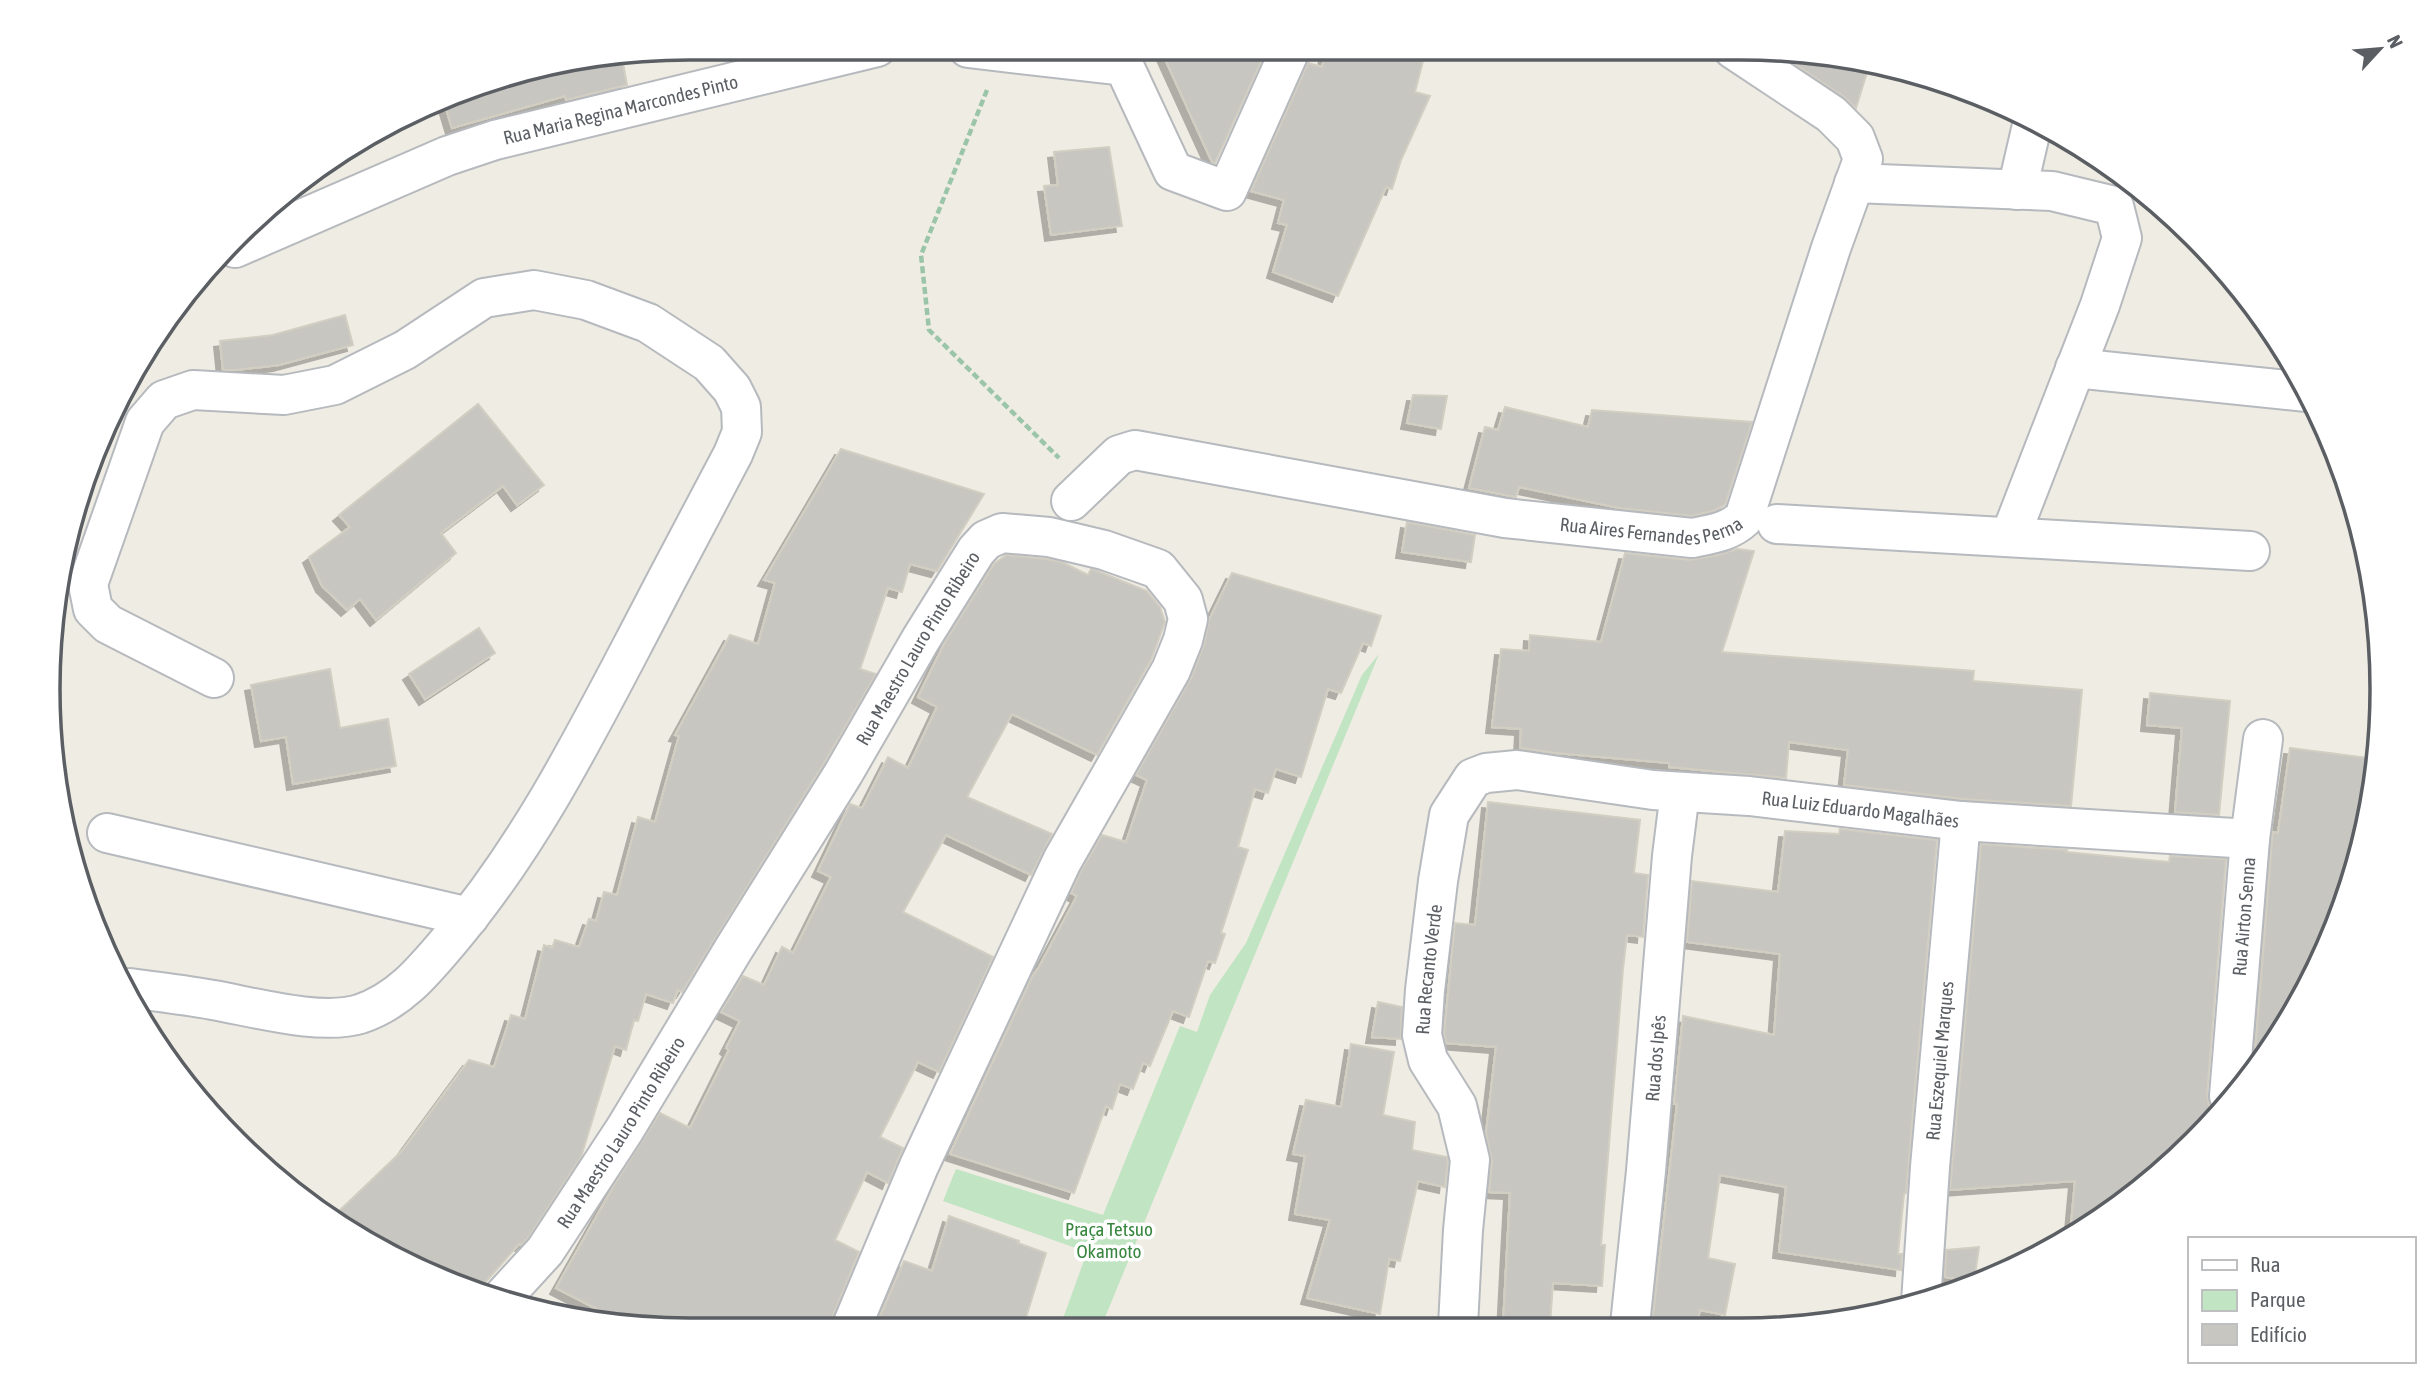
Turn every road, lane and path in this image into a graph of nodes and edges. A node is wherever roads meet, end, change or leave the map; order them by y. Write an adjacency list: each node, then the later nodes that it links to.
1 (823, 60): 9 (street, Rua Maria Regina Marcondes Pinto)
2 (982, 60): 12 (path)
3 (1072, 60): 4 (street)
4 (1286, 60)
5 (1751, 60): 7 (street, Rua Aires Fernandes Perna)
6 (2032, 131): 8 (street)
7 (1854, 183): 8 (street); 12 (street, Rua Aires Fernandes Perna)
8 (2017, 190): 10 (street)
9 (246, 242)
10 (2075, 368): 11 (street); 14 (street)
11 (2294, 391)
12 (1079, 493)
13 (1777, 524): 14 (street)
14 (2010, 537): 15 (street)
15 (2250, 551)
16 (214, 678): 23 (street)
17 (2263, 739): 22 (street, Rua Airton Senna)
18 (1473, 778): 19 (street, Rua Luiz Eduardo Magalhães); 29 (street, Rua Recanto Verde)
19 (1679, 792): 20 (street, Rua Luiz Eduardo Magalhães); 30 (street, Rua dos Ipês)
20 (1961, 821): 22 (street, Rua Luiz Eduardo Magalhães); 26 (street, Rua Eszequiel Marques)
21 (107, 833): 23 (street)
22 (2250, 839): 25 (street, Rua Airton Senna)
23 (469, 917): 24 (street)
24 (136, 989)
25 (2230, 1083)
26 (1922, 1290)
27 (509, 1291): 28 (street, Rua Maestro Lauro Pinto Ribeiro)
28 (855, 1318)
29 (1458, 1318)
30 (1631, 1318)

